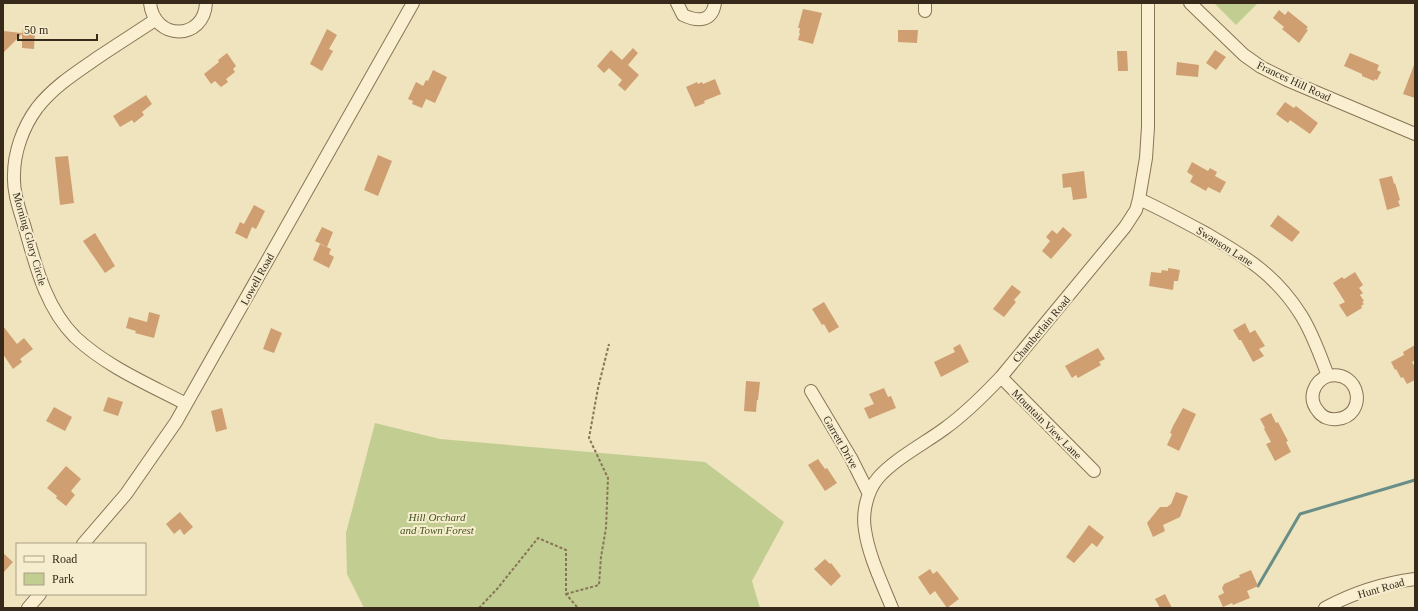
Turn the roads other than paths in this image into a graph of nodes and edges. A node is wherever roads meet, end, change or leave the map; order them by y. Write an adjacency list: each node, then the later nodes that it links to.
1 (150, 3): 8 (street)
2 (206, 3): 8 (street)
3 (414, 3): 14 (street, Lowell Road)
4 (677, 3): 5 (street)
5 (715, 3)
6 (1148, 3): 10 (street, Chamberlain Road)
7 (1190, 3): 9 (street, Frances Hill Road)
8 (155, 20): 14 (street, Morning Glory Circle)
9 (1415, 134)
10 (1139, 200): 11 (street, Swanson Lane); 12 (street, Chamberlain Road)
11 (1328, 376)
12 (1001, 377): 15 (street, Mountain View Lane); 16 (street, Chamberlain Road)
13 (811, 391): 16 (street, Garrett Drive)
14 (186, 404): 17 (street, Lowell Road)
15 (1094, 471)
16 (869, 494): 21 (street, Chamberlain Road)
17 (84, 543)
18 (1415, 579): 22 (street, Hunt Road)
19 (39, 595): 20 (street)
20 (28, 608)
21 (892, 608)
22 (1325, 608)

